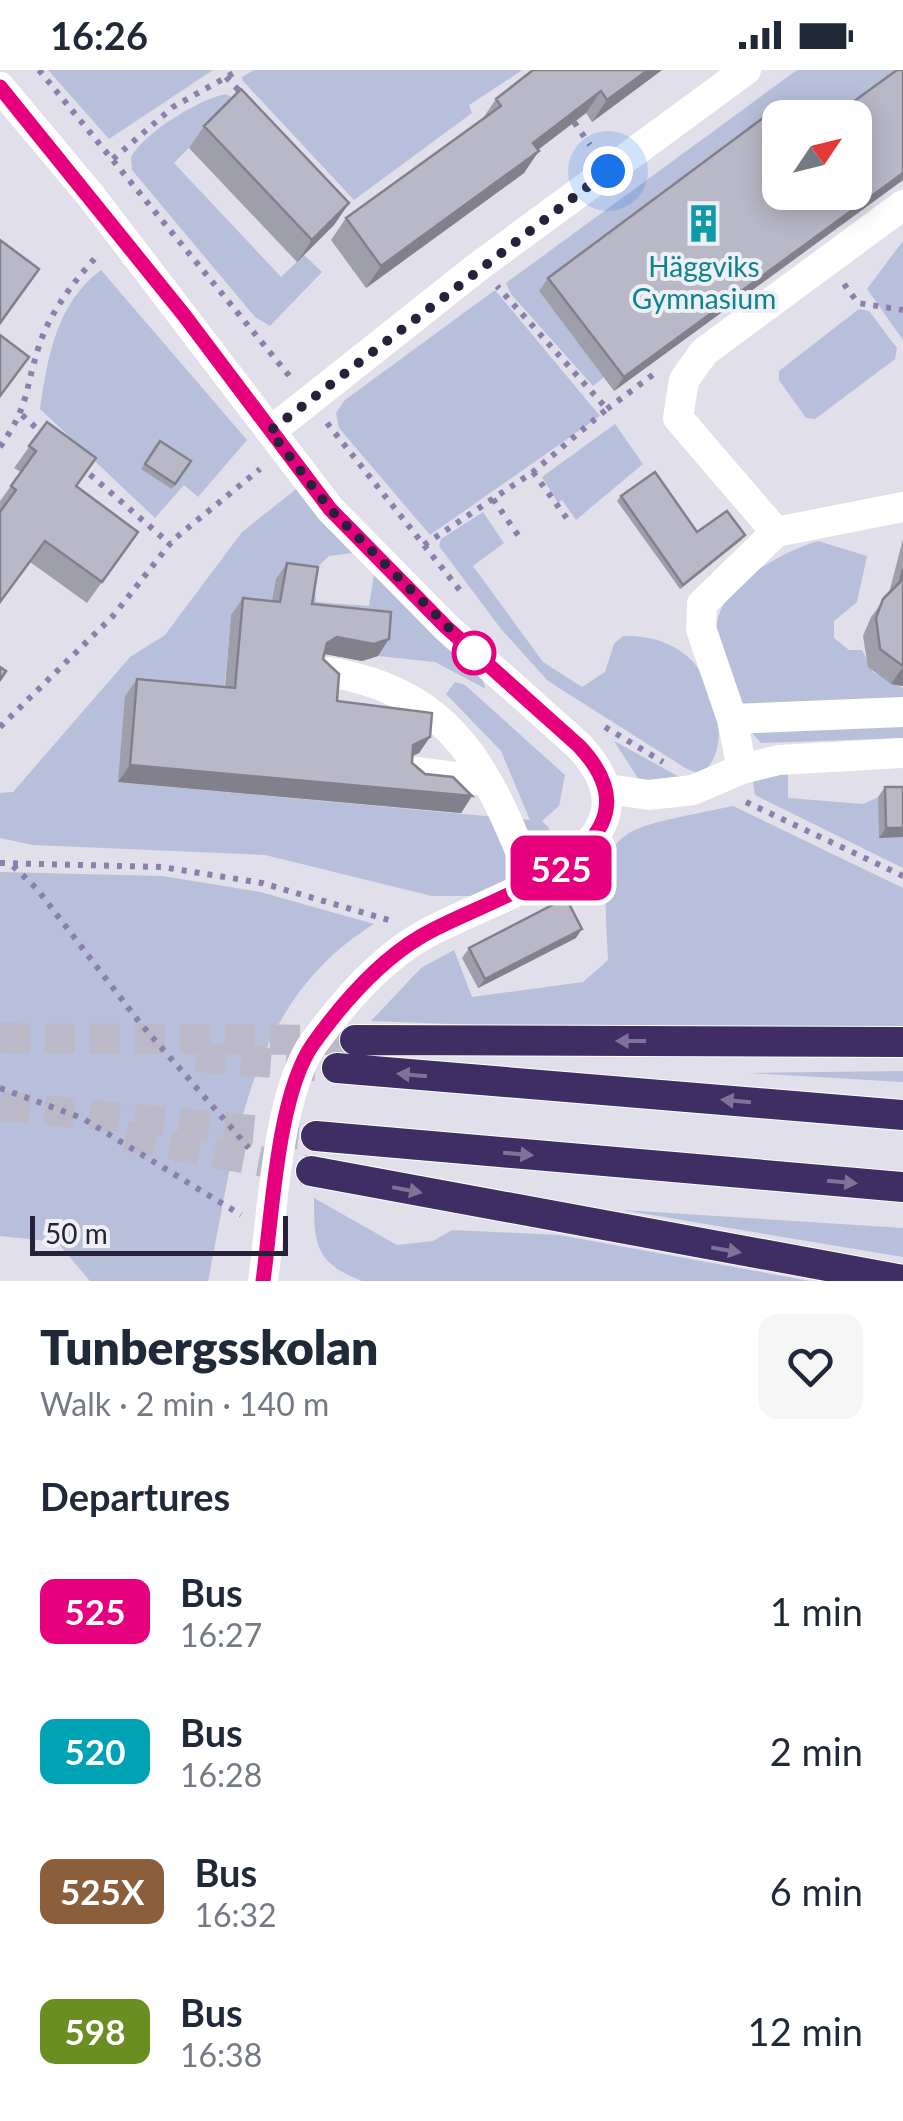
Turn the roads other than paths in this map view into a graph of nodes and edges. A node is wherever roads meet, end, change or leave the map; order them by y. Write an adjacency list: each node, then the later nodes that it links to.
1 (746, 70): 4 (street)
2 (0, 87): 4 (street)
3 (903, 205): 6 (street)
4 (270, 446): 14 (street)
5 (903, 507): 6 (street)
6 (776, 532): 9 (street)
7 (329, 672): 13 (street)
8 (903, 712): 9 (street)
9 (732, 719): 11 (street)
10 (903, 752): 11 (street)
11 (742, 770): 14 (street)
12 (417, 772): 13 (street)
13 (487, 781): 15 (street)
14 (608, 789): 15 (street)
15 (533, 882): 24 (street)
16 (356, 1040): 17 (highway, one-way to 16)
17 (903, 1042)
18 (337, 1068): 19 (highway, one-way to 18)
19 (903, 1115)
20 (316, 1136): 22 (highway, one-way to 22)
21 (312, 1171): 23 (highway, one-way to 23)
22 (903, 1187)
23 (903, 1280)
24 (263, 1281)

